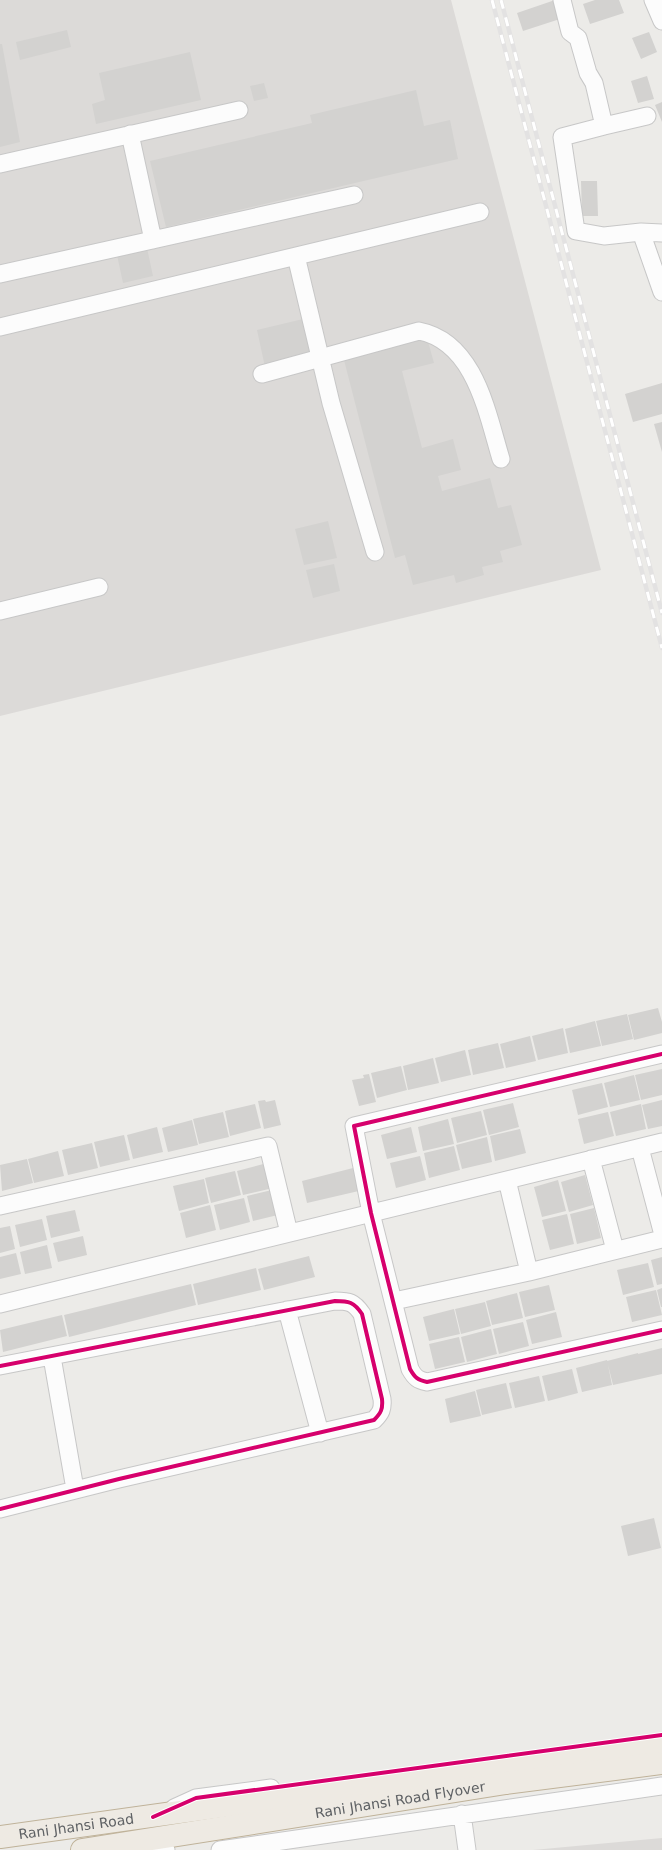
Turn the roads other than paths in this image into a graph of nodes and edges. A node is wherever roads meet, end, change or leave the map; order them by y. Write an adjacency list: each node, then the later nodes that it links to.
1 (562, 0): 6 (street)
2 (653, 0): 3 (street)
3 (662, 21)
4 (239, 110): 7 (street)
5 (647, 116): 6 (street)
6 (604, 126): 11 (street)
7 (130, 134): 8 (street); 13 (street)
8 (0, 164)
9 (354, 195): 13 (street)
10 (480, 212): 14 (street)
11 (641, 232): 12 (street); 16 (street)
12 (662, 233)
13 (153, 240): 15 (street)
14 (296, 256): 17 (street); 18 (street)
15 (0, 274)
16 (662, 292)
17 (0, 327)
18 (321, 358): 19 (street); 20 (street); 21 (street)
19 (262, 374)
20 (501, 459)
21 (375, 552)
22 (99, 587): 23 (street)
23 (0, 611)
24 (662, 1054): 30 (street)
25 (662, 1142): 26 (street)
26 (640, 1148): 27 (street); 31 (street)
27 (591, 1159): 28 (street); 34 (street)
28 (507, 1180): 30 (street); 35 (street)
29 (0, 1206): 32 (street)
30 (371, 1213): 32 (street); 36 (street)
31 (662, 1231)
32 (289, 1233): 37 (street)
33 (662, 1239): 34 (street)
34 (615, 1250): 35 (street)
35 (529, 1272): 36 (street)
36 (394, 1301): 39 (street)
37 (0, 1304)
38 (287, 1310): 40 (street); 42 (street); 42 (street)
39 (662, 1330)
40 (52, 1357): 41 (street); 43 (street)
41 (0, 1366)
42 (320, 1433): 43 (street)
43 (75, 1489): 44 (street)
44 (0, 1510)
45 (662, 1735): 50 (street)
46 (662, 1745): 50 (highway, Rani Jhansi Road Flyover)
47 (662, 1762): 54 (highway, Rani Jhansi Road Flyover)
48 (662, 1786): 49 (street)
49 (462, 1814): 57 (street); 58 (street)
50 (153, 1817): 52 (highway, Rani Jhansi Road)
51 (0, 1824): 52 (highway)
52 (23, 1835): 53 (highway, Rani Jhansi Road)
53 (0, 1837)
54 (139, 1841): 55 (highway, Rani Jhansi Road Flyover); 56 (street)
55 (82, 1850)
56 (166, 1850)
57 (220, 1850)
58 (466, 1850)

